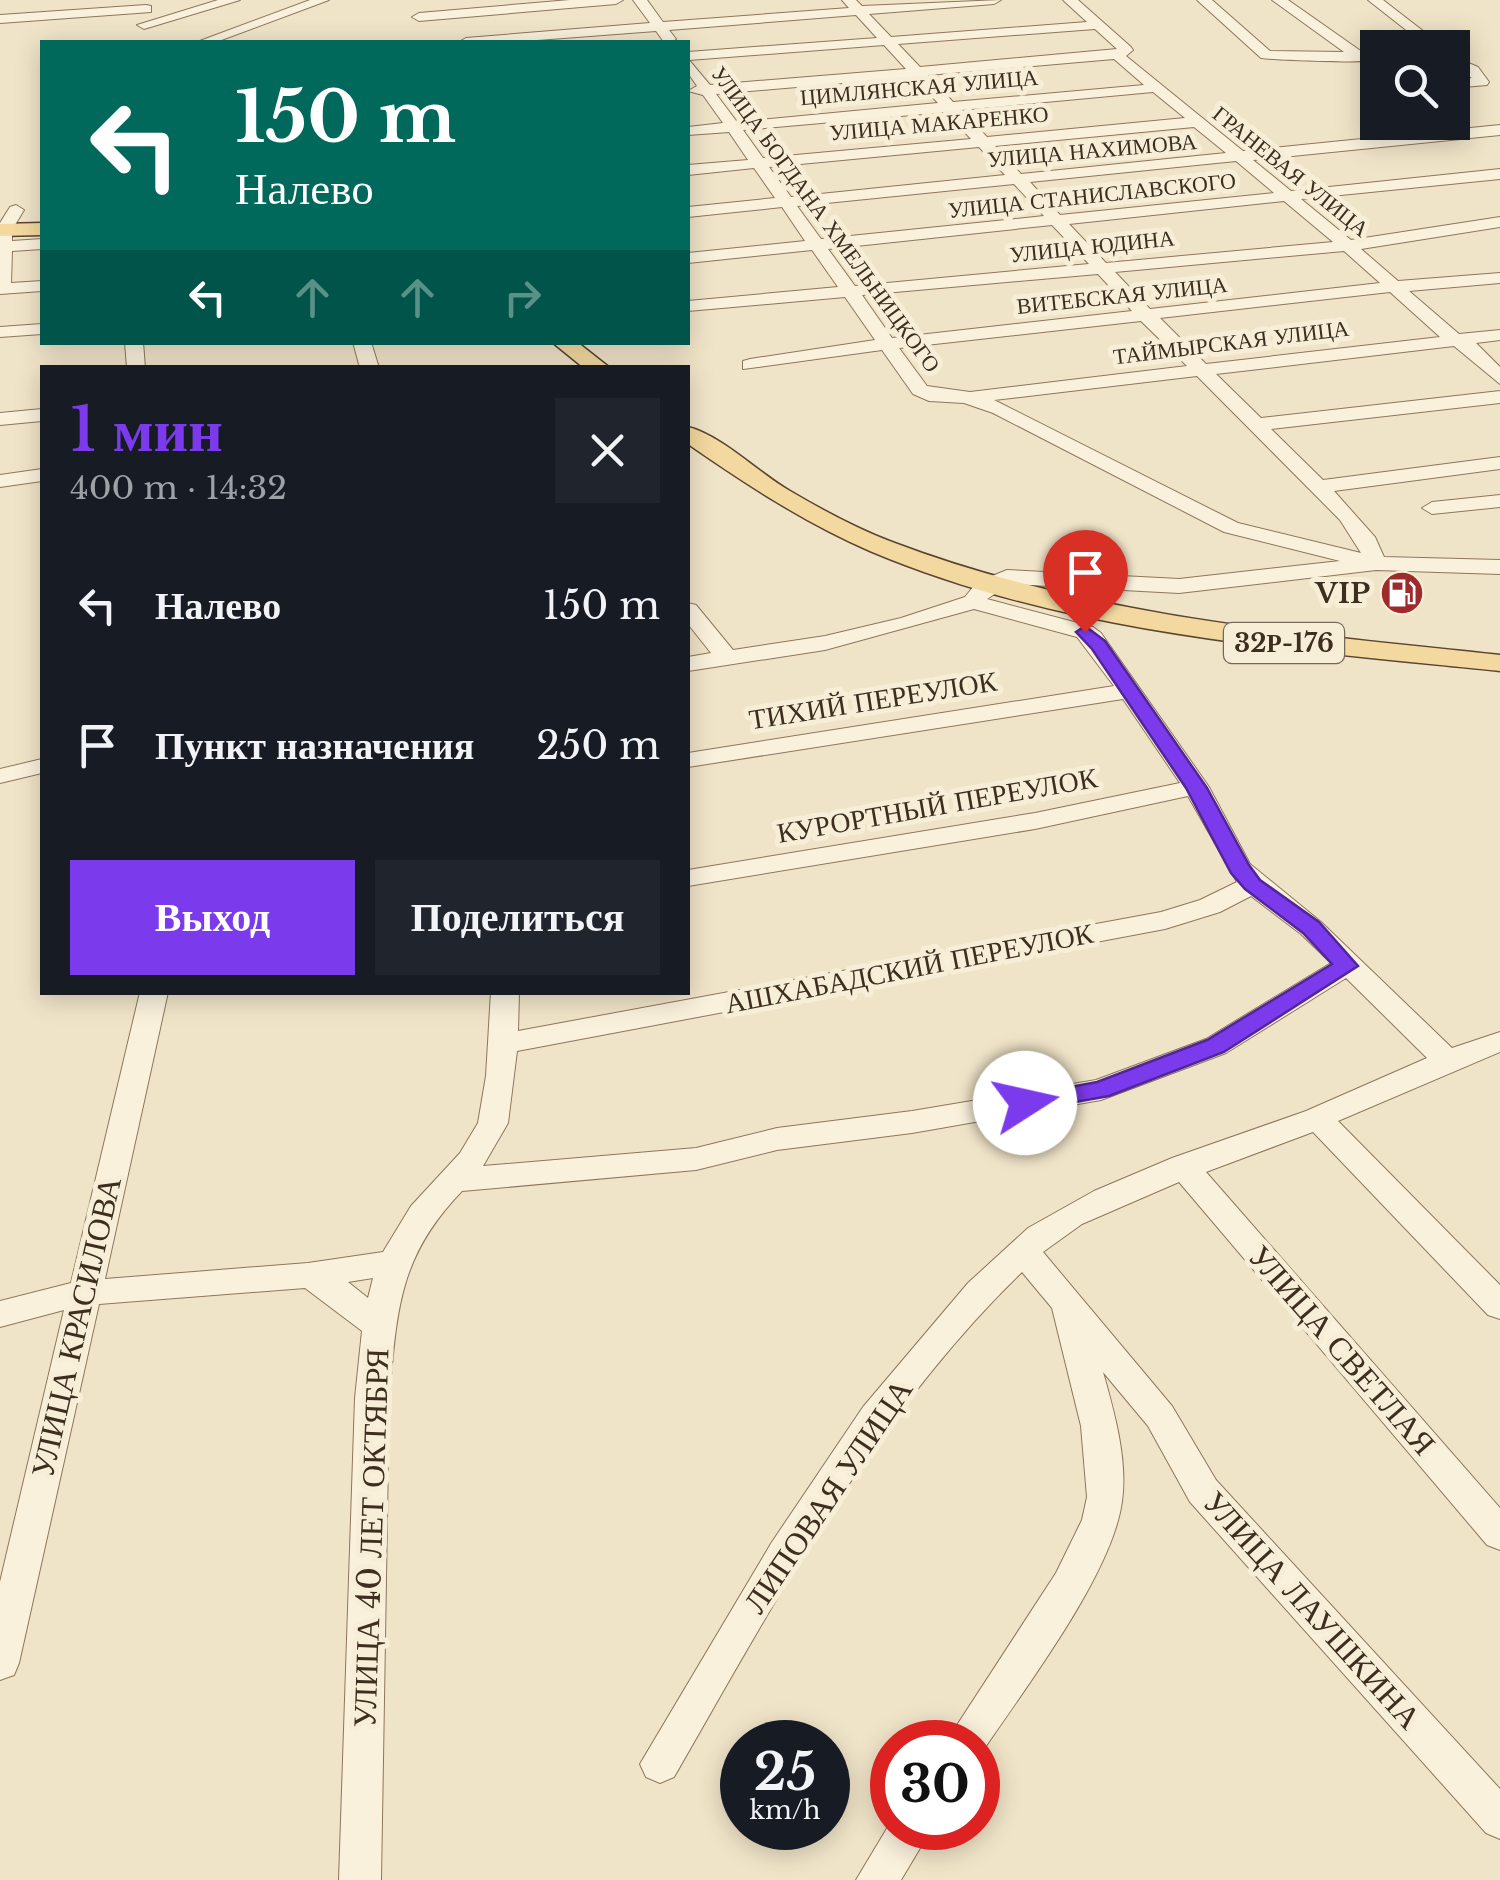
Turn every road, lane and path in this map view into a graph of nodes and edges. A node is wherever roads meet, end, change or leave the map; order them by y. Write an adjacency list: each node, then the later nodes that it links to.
1 (1, 0): 13 (street)
2 (234, 0): 14 (street)
3 (322, 0): 20 (street)
4 (411, 0): 5 (street)
5 (616, 0)
6 (640, 0): 17 (street)
7 (994, 0): 12 (street)
8 (1070, 0): 16 (street, ГРАНЕВАЯ УЛИЦА)
9 (1204, 0): 26 (street)
10 (1279, 0): 24 (street)
11 (1376, 0): 18 (street)
12 (855, 6): 17 (street); 23 (street)
13 (0, 10)
14 (146, 11): 15 (street); 19 (street)
15 (0, 18)
16 (1098, 25): 23 (street); 25 (street, ГРАНЕВАЯ УЛИЦА)
17 (659, 26): 21 (street); 22 (street)
18 (1414, 30)
19 (145, 40)
20 (210, 40)
21 (490, 40)
22 (670, 40)
23 (889, 40): 27 (street); 30 (street)
24 (1360, 51)
25 (1117, 55): 30 (street); 32 (street, ГРАНЕВАЯ УЛИЦА)
26 (1360, 56)
27 (690, 60)
28 (690, 67): 33 (street, УЛИЦА БОГДАНА ХМЕЛЬНИЦКОГО)
29 (1470, 70): 31 (street)
30 (918, 72): 33 (street); 34 (street)
31 (1470, 83)
32 (1154, 88): 34 (street, ЦИМЛЯНСКАЯ УЛИЦА); 35 (street, ГРАНЕВАЯ УЛИЦА)
33 (697, 91): 37 (street, УЛИЦА БОГДАНА ХМЕЛЬНИЦКОГО)
34 (953, 106): 37 (street, ЦИМЛЯНСКАЯ УЛИЦА); 41 (street)
35 (1195, 122): 41 (street, УЛИЦА МАКАРЕНКО); 43 (street, ГРАНЕВАЯ УЛИЦА)
36 (1470, 124): 40 (street)
37 (731, 126): 39 (street, ЦИМЛЯНСКАЯ УЛИЦА); 44 (street, УЛИЦА БОГДАНА ХМЕЛЬНИЦКОГО)
38 (1500, 130): 40 (street, УЛИЦА НАХИМОВА)
39 (690, 131)
40 (1482, 132): 42 (street); 43 (street, УЛИЦА НАХИМОВА)
41 (984, 142): 44 (street, УЛИЦА МАКАРЕНКО); 47 (street)
42 (1500, 143)
43 (1243, 159): 47 (street, УЛИЦА НАХИМОВА); 48 (street, ГРАНЕВАЯ УЛИЦА)
44 (755, 164): 45 (street, УЛИЦА МАКАРЕНКО); 49 (street, УЛИЦА БОГДАНА ХМЕЛЬНИЦКОГО)
45 (690, 170)
46 (1500, 174): 48 (street, УЛИЦА СТАНИСЛАВСКОГО)
47 (1021, 179): 49 (street, УЛИЦА НАХИМОВА); 51 (street)
48 (1292, 198): 51 (street, УЛИЦА СТАНИСЛАВСКОГО); 57 (street, ГРАНЕВАЯ УЛИЦА)
49 (785, 203): 50 (street, УЛИЦА НАХИМОВА); 56 (street, УЛИЦА БОГДАНА ХМЕЛЬНИЦКОГО)
50 (690, 212)
51 (1060, 220): 56 (street, УЛИЦА СТАНИСЛАВСКОГО); 59 (street)
52 (9, 222): 54 (main road); 55 (street); 63 (street)
53 (1500, 222): 57 (street, УЛИЦА ЮДИНА)
54 (40, 229)
55 (40, 243)
56 (815, 246): 58 (street, УЛИЦА СТАНИСЛАВСКОГО); 64 (street, УЛИЦА БОГДАНА ХМЕЛЬНИЦКОГО)
57 (1348, 246): 59 (street, УЛИЦА ЮДИНА); 62 (street, ГРАНЕВАЯ УЛИЦА)
58 (690, 258)
59 (1102, 267): 64 (street, УЛИЦА ЮДИНА); 66 (street)
60 (1500, 278): 62 (street, ВИТЕБСКАЯ УЛИЦА)
61 (40, 286): 63 (street)
62 (1392, 286): 66 (street, ВИТЕБСКАЯ УЛИЦА); 70 (street, ГРАНЕВАЯ УЛИЦА)
63 (1, 289)
64 (851, 294): 65 (street, УЛИЦА ЮДИНА); 71 (street, УЛИЦА БОГДАНА ХМЕЛЬНИЦКОГО)
65 (690, 306)
66 (1146, 316): 71 (street, ВИТЕБСКАЯ УЛИЦА); 75 (street)
67 (40, 329): 68 (street)
68 (0, 332)
69 (1500, 335): 70 (street, ТАЙМЫРСКАЯ УЛИЦА)
70 (1453, 339): 75 (street, ТАЙМЫРСКАЯ УЛИЦА); 76 (street, ГРАНЕВАЯ УЛИЦА)
71 (890, 344): 74 (street, ВИТЕБСКАЯ УЛИЦА); 78 (street, УЛИЦА БОГДАНА ХМЕЛЬНИЦКОГО)
72 (566, 345): 73 (main road)
73 (595, 365)
74 (750, 365)
75 (1198, 368): 78 (street, ТАЙМЫРСКАЯ УЛИЦА); 81 (street)
76 (1500, 378)
77 (1500, 397): 81 (street)
78 (967, 398): 89 (street, УЛИЦА БОГДАНА ХМЕЛЬНИЦКОГО)
79 (40, 415): 80 (street)
80 (0, 420)
81 (1254, 425): 86 (street)
82 (690, 435): 91 (main road, 32Р-176)
83 (1500, 463): 86 (street)
84 (40, 475): 85 (street)
85 (0, 481)
86 (1316, 487): 89 (street)
87 (1500, 501): 88 (street)
88 (1432, 508)
89 (1376, 563): 90 (street); 91 (street)
90 (1500, 567)
91 (979, 594): 93 (street); 94 (main road, 32Р-176); 96 (street)
92 (690, 612): 93 (street)
93 (728, 658): 95 (street)
94 (1500, 662)
95 (690, 664)
96 (1128, 691): 97 (street, ТИХИЙ ПЕРЕУЛОК); 100 (street)
97 (690, 760)
98 (40, 766): 99 (street)
99 (0, 776)
100 (1196, 788): 101 (street, КУРОРТНЫЙ ПЕРЕУЛОК); 102 (street)
101 (690, 878)
102 (1252, 884): 103 (street); 107 (street, АШХАБАДСКИЙ ПЕРЕУЛОК)
103 (1346, 966): 108 (street); 111 (street)
104 (153, 995): 115 (street, УЛИЦА КРАСИЛОВА)
105 (505, 995): 107 (street, УЛИЦА 40 ЛЕТ ОКТЯБРЯ)
106 (1500, 1042): 108 (street, ЛИПОВАЯ УЛИЦА)
107 (500, 1044): 111 (street, УЛИЦА 40 ЛЕТ ОКТЯБРЯ)
108 (1445, 1058): 109 (street, ЛИПОВАЯ УЛИЦА)
109 (1317, 1118): 110 (street, ЛИПОВАЯ УЛИЦА); 117 (street)
110 (1183, 1166): 112 (street, ЛИПОВАЯ УЛИЦА); 120 (street, УЛИЦА СВЕТЛАЯ)
111 (452, 1180): 113 (street, УЛИЦА 40 ЛЕТ ОКТЯБРЯ)
112 (1024, 1250): 116 (street, УЛИЦА ЛАУШКИНА); 123 (street, ЛИПОВАЯ УЛИЦА)
113 (392, 1263): 114 (street); 119 (street, УЛИЦА 40 ЛЕТ ОКТЯБРЯ)
114 (308, 1275): 115 (street); 119 (street)
115 (82, 1293): 118 (street); 121 (street, УЛИЦА КРАСИЛОВА)
116 (1065, 1298): 122 (street); 124 (street, УЛИЦА ЛАУШКИНА)
117 (1500, 1306)
118 (0, 1314)
119 (380, 1326): 126 (street, УЛИЦА 40 ЛЕТ ОКТЯБРЯ)
120 (1500, 1534)
121 (0, 1663)
122 (980, 1720)
123 (660, 1764)
124 (1500, 1819)
125 (897, 1850): 127 (street)
126 (360, 1880)
127 (877, 1880)

